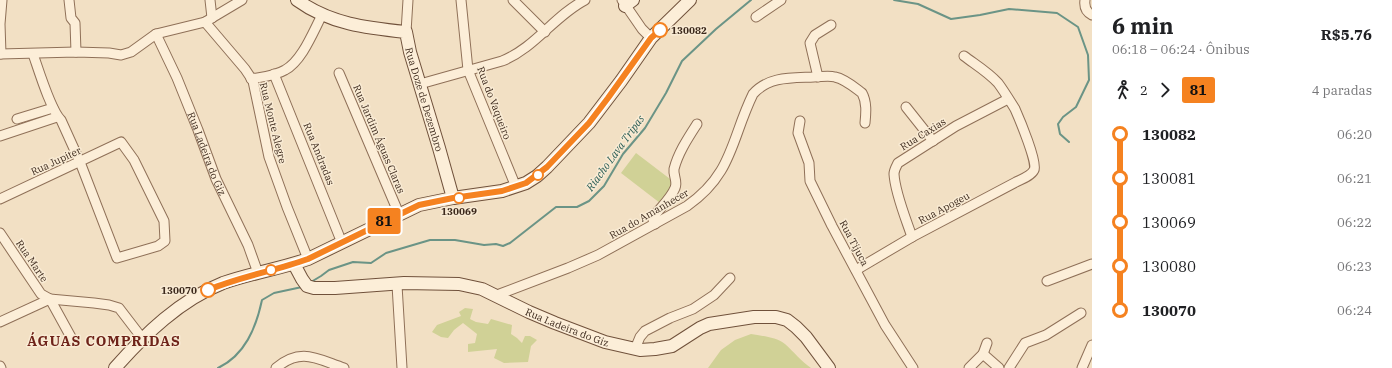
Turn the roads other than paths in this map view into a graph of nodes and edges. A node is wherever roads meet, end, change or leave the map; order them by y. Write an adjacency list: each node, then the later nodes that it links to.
1 (2, 0): 24 (street)
2 (69, 0): 23 (street)
3 (210, 0): 17 (street)
4 (242, 0): 17 (street)
5 (297, 0): 14 (street)
6 (408, 0): 19 (street, Rua Doze de Dezembro)
7 (461, 0): 27 (street, Rua do Vaqueiro)
8 (513, 0): 20 (street)
9 (585, 0): 20 (street)
10 (690, 0): 22 (street)
11 (781, 0): 16 (street)
12 (1085, 0): 15 (street)
13 (627, 2): 22 (street)
14 (322, 15): 19 (street); 29 (street)
15 (1092, 15)
16 (756, 17)
17 (209, 20): 21 (street); 31 (street, Rua Monte Alegre)
18 (831, 25): 30 (street)
19 (406, 32): 32 (street, Rua Doze de Dezembro)
20 (545, 32): 27 (street)
21 (156, 34): 23 (street); 56 (street, Rua Ladeira do Giz)
22 (651, 38): 44 (street)
23 (76, 52): 25 (street)
24 (0, 54): 25 (street)
25 (33, 54): 35 (street)
26 (964, 56): 33 (street)
27 (468, 70): 32 (street); 44 (street, Rua do Vaqueiro)
28 (339, 73): 47 (street, Rua Jardim Águas Claras)
29 (274, 74): 31 (street); 51 (street, Rua Andradas)
30 (818, 77): 39 (street, Rua do Amanhecer); 48 (street, Rua do Amanhecer)
31 (251, 79): 52 (street, Rua Monte Alegre)
32 (420, 84): 45 (street, Rua Doze de Dezembro)
33 (1008, 99): 42 (street, Rua Caxias); 50 (street, Rua Apogeu)
34 (906, 107): 42 (street)
35 (53, 108): 36 (street); 37 (street)
36 (57, 117): 41 (street); 43 (street)
37 (17, 119)
38 (800, 121): 55 (street, Rua Tijuca)
39 (865, 123)
40 (697, 124): 48 (street)
41 (0, 136)
42 (933, 141): 50 (street, Rua Caxias)
43 (80, 162): 43 (street, Rua Jupiter); 46 (street, Rua Jupiter)
44 (516, 187): 45 (street)
45 (453, 198): 47 (street)
46 (0, 199)
47 (399, 214): 51 (street)
48 (655, 224): 60 (street, Rua do Amanhecer)
49 (0, 233): 61 (street, Rua Marte)
50 (912, 237): 55 (street, Rua Apogeu)
51 (342, 242): 52 (street)
52 (308, 259): 53 (street)
53 (294, 264): 56 (street); 59 (street, Rua Ladeira do Giz)
54 (1092, 264): 58 (street)
55 (856, 270): 75 (street, Rua Tijuca)
56 (258, 273): 64 (street)
57 (730, 278): 68 (street)
58 (1048, 281)
59 (397, 285): 60 (street, Rua Ladeira do Giz); 73 (street)
60 (496, 295): 68 (street, Rua Ladeira do Giz)
61 (50, 299): 63 (street); 64 (street); 65 (street, Rua Marte)
62 (1081, 313): 78 (street)
63 (0, 322)
64 (142, 338): 70 (street)
65 (72, 339)
66 (987, 343): 69 (street)
67 (1092, 345): 79 (street)
68 (634, 349): 74 (street, Rua Ladeira do Giz)
69 (983, 354): 76 (street); 77 (street)
70 (115, 368)
71 (276, 368): 72 (street)
72 (344, 368)
73 (402, 368)
74 (829, 368)
75 (913, 368)
76 (969, 368)
77 (999, 368)
78 (1009, 368)
79 (1082, 368)

